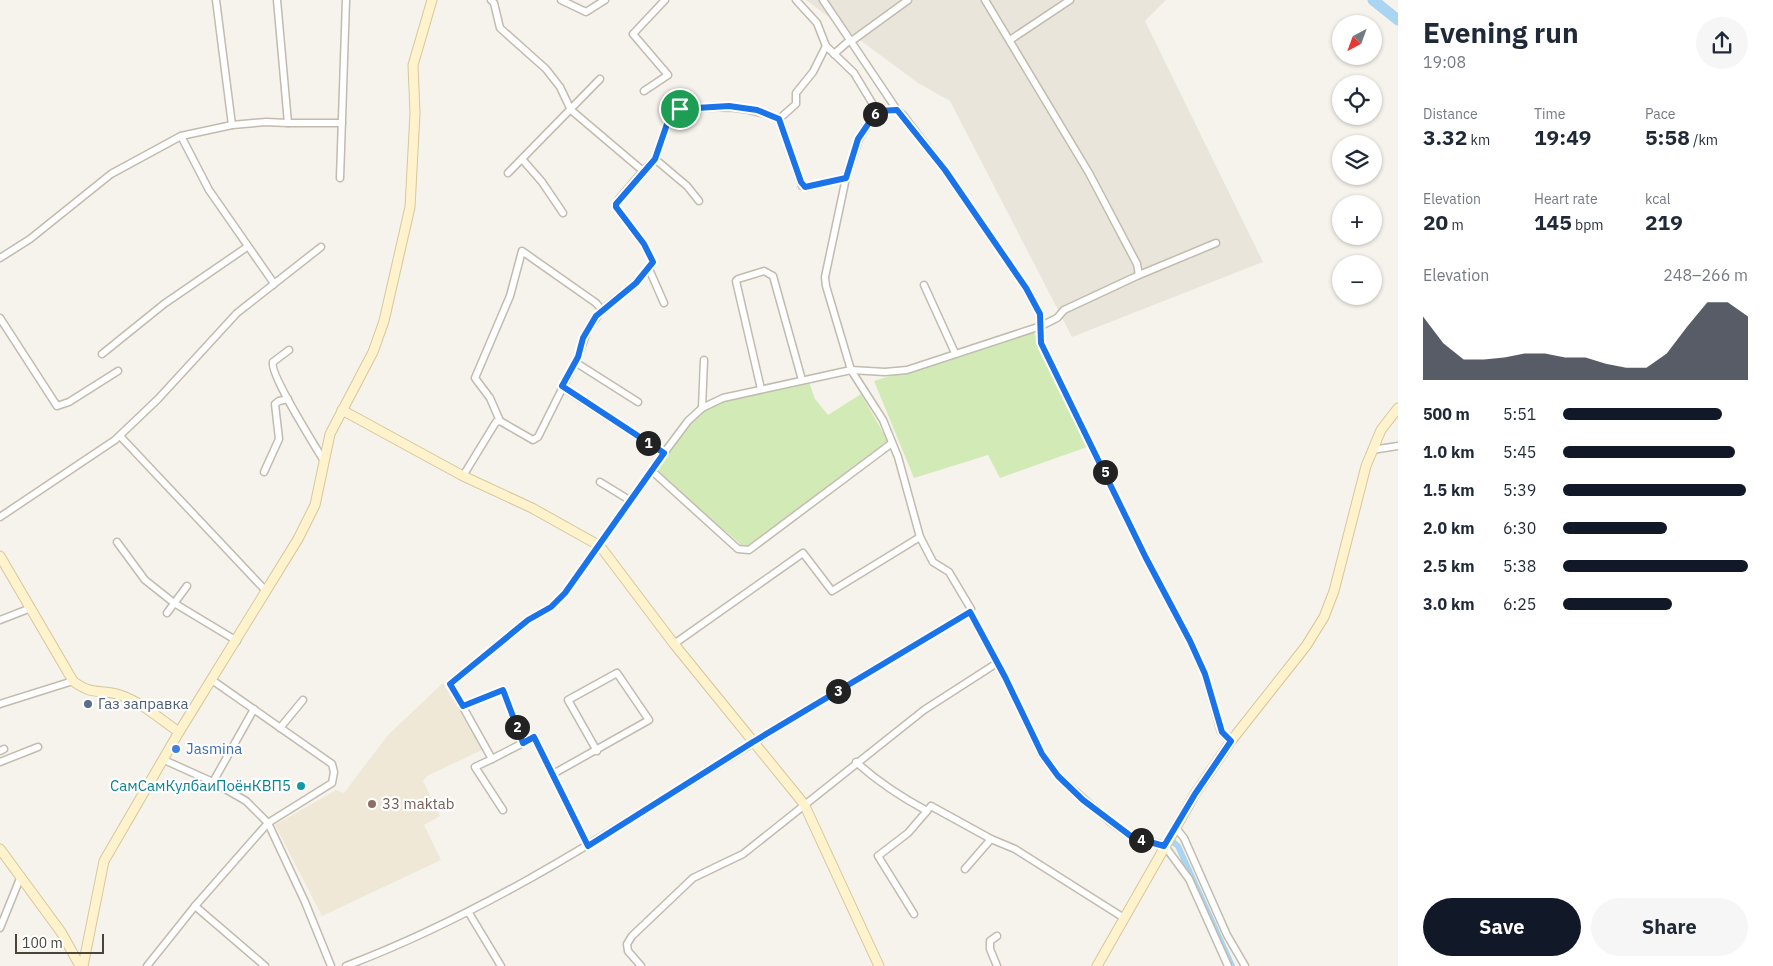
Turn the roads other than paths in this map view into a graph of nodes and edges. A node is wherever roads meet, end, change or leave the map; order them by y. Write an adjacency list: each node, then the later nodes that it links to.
1 (216, 0): 26 (street)
2 (277, 0): 24 (street)
3 (346, 0): 25 (street)
4 (432, 0): 62 (street)
5 (491, 0): 20 (street)
6 (561, 0): 7 (street)
7 (605, 0)
8 (665, 0): 19 (street)
9 (796, 0): 16 (street)
10 (823, 0): 14 (street)
11 (908, 0): 14 (street)
12 (985, 0): 15 (street)
13 (1070, 0): 15 (street)
14 (850, 40): 17 (street); 21 (street)
15 (1010, 40): 41 (street)
16 (826, 46): 17 (street); 23 (street)
17 (834, 54): 22 (street)
18 (600, 79): 20 (street)
19 (644, 91)
20 (572, 110): 29 (street); 30 (street)
21 (897, 110): 22 (street); 47 (street)
22 (877, 111): 33 (street)
23 (779, 119): 28 (street); 33 (street)
24 (288, 123): 25 (street); 26 (street)
25 (342, 123): 32 (street)
26 (232, 125): 27 (street)
27 (181, 136): 37 (street); 39 (street)
28 (655, 159): 30 (street); 34 (street)
29 (522, 160): 31 (street); 35 (street)
30 (644, 170): 40 (street)
31 (508, 173)
32 (340, 178)
33 (846, 178): 54 (street)
34 (699, 201)
35 (563, 213)
36 (1216, 243): 41 (street)
37 (247, 247): 42 (street); 50 (street)
38 (321, 247): 42 (street)
39 (0, 258)
40 (649, 269): 44 (street); 45 (street)
41 (1139, 275): 47 (street)
42 (273, 285): 64 (street)
43 (924, 286): 49 (street)
44 (664, 302)
45 (602, 310): 52 (street); 63 (street)
46 (0, 318): 53 (street)
47 (1040, 326): 49 (street); 98 (street)
48 (289, 350): 58 (street)
49 (955, 353): 54 (street)
50 (102, 354)
51 (704, 360): 60 (street)
52 (575, 362): 56 (street); 59 (street)
53 (118, 370)
54 (851, 370): 55 (street); 65 (street)
55 (802, 380): 57 (street); 57 (street)
56 (562, 386): 63 (street); 68 (street)
57 (761, 389): 60 (street)
58 (288, 399): 69 (street); 71 (street)
59 (638, 402)
60 (702, 408): 68 (street)
61 (1398, 408): 67 (street)
62 (342, 410): 69 (street); 72 (street)
63 (500, 421): 72 (street)
64 (120, 436): 75 (street); 81 (street)
65 (892, 443): 70 (street); 76 (street)
66 (1398, 446): 67 (street)
67 (1372, 450): 98 (street)
68 (664, 453): 70 (street)
69 (324, 461): 81 (street)
70 (652, 471): 74 (street)
71 (264, 472)
72 (463, 476): 78 (street)
73 (600, 482): 74 (street)
74 (631, 500): 78 (street)
75 (0, 517)
76 (920, 537): 84 (street); 88 (street)
77 (118, 542): 82 (street)
78 (600, 546): 88 (street); 94 (street)
79 (0, 556): 83 (street)
80 (187, 586): 82 (street)
81 (266, 591): 87 (street)
82 (174, 603): 85 (street); 87 (street)
83 (31, 608): 86 (street); 91 (street)
84 (970, 612): 89 (street); 99 (street)
85 (167, 613)
86 (0, 620)
87 (237, 641): 90 (street)
88 (674, 644): 99 (street)
89 (997, 662): 106 (street); 116 (street)
90 (212, 680): 95 (street); 97 (street)
91 (72, 681): 93 (street); 97 (street)
92 (303, 700): 96 (street)
93 (0, 704)
94 (463, 706): 100 (street); 103 (street)
95 (254, 708): 96 (street); 108 (street)
96 (280, 728): 112 (street)
97 (179, 732): 104 (street)
98 (1231, 741): 113 (street)
99 (753, 742): 109 (street); 115 (street)
100 (523, 743): 103 (street); 107 (street)
101 (38, 747): 105 (street)
102 (597, 751): 102 (street); 107 (street)
103 (492, 759): 110 (street)
104 (164, 760): 108 (street); 127 (street)
105 (0, 762)
106 (856, 762): 109 (street); 111 (street)
107 (553, 774): 115 (street)
108 (213, 782): 112 (street)
109 (804, 804): 133 (street); 134 (street)
110 (503, 810)
111 (927, 811): 114 (street); 122 (street)
112 (268, 823): 120 (street); 130 (street)
113 (1175, 827): 116 (street); 138 (street)
114 (991, 839): 118 (street); 123 (street)
115 (588, 846): 121 (street)
116 (1164, 846): 123 (street); 137 (street)
117 (0, 849): 119 (street)
118 (965, 869)
119 (22, 876): 124 (street); 127 (street)
120 (195, 906): 128 (street); 129 (street)
121 (468, 912): 126 (street); 132 (street)
122 (914, 914)
123 (1124, 918): 136 (street)
124 (0, 928)
125 (997, 936): 135 (street)
126 (365, 963): 131 (street)
127 (81, 966)
128 (147, 966)
129 (265, 966)
130 (331, 966)
131 (346, 966)
132 (501, 966)
133 (641, 966)
134 (879, 966)
135 (997, 966)
136 (1097, 966)
137 (1228, 966)
138 (1245, 966)

